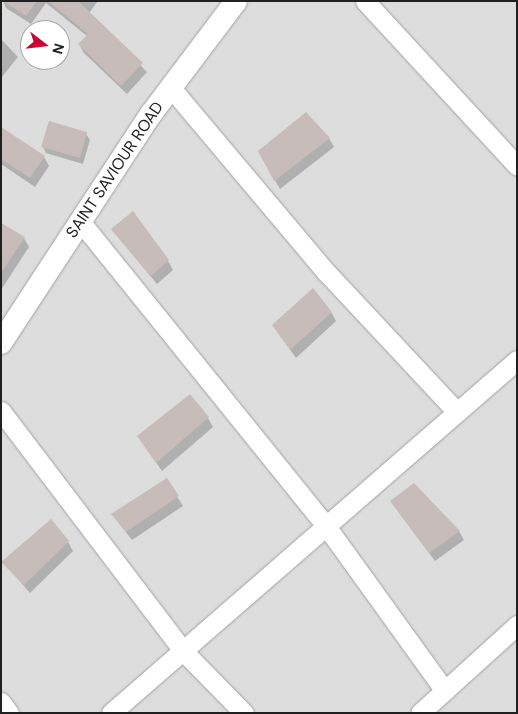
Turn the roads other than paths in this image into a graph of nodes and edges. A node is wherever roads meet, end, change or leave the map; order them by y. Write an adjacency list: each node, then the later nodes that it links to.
1 (236, 1): 3 (street, SAINT SAVIOUR ROAD)
2 (366, 1): 4 (street)
3 (171, 88): 5 (street, SAINT SAVIOUR ROAD); 9 (street)
4 (517, 166)
5 (80, 221): 6 (street, SAINT SAVIOUR ROAD); 10 (street)
6 (1, 343)
7 (517, 360): 9 (street)
8 (1, 411): 12 (street)
9 (457, 412): 10 (street)
10 (326, 526): 12 (street); 13 (street)
11 (517, 625): 13 (street)
12 (183, 651): 16 (street); 17 (street)
13 (445, 691): 18 (street)
14 (1, 702): 15 (street)
15 (9, 713)
16 (111, 713)
17 (244, 713)
18 (420, 713)

